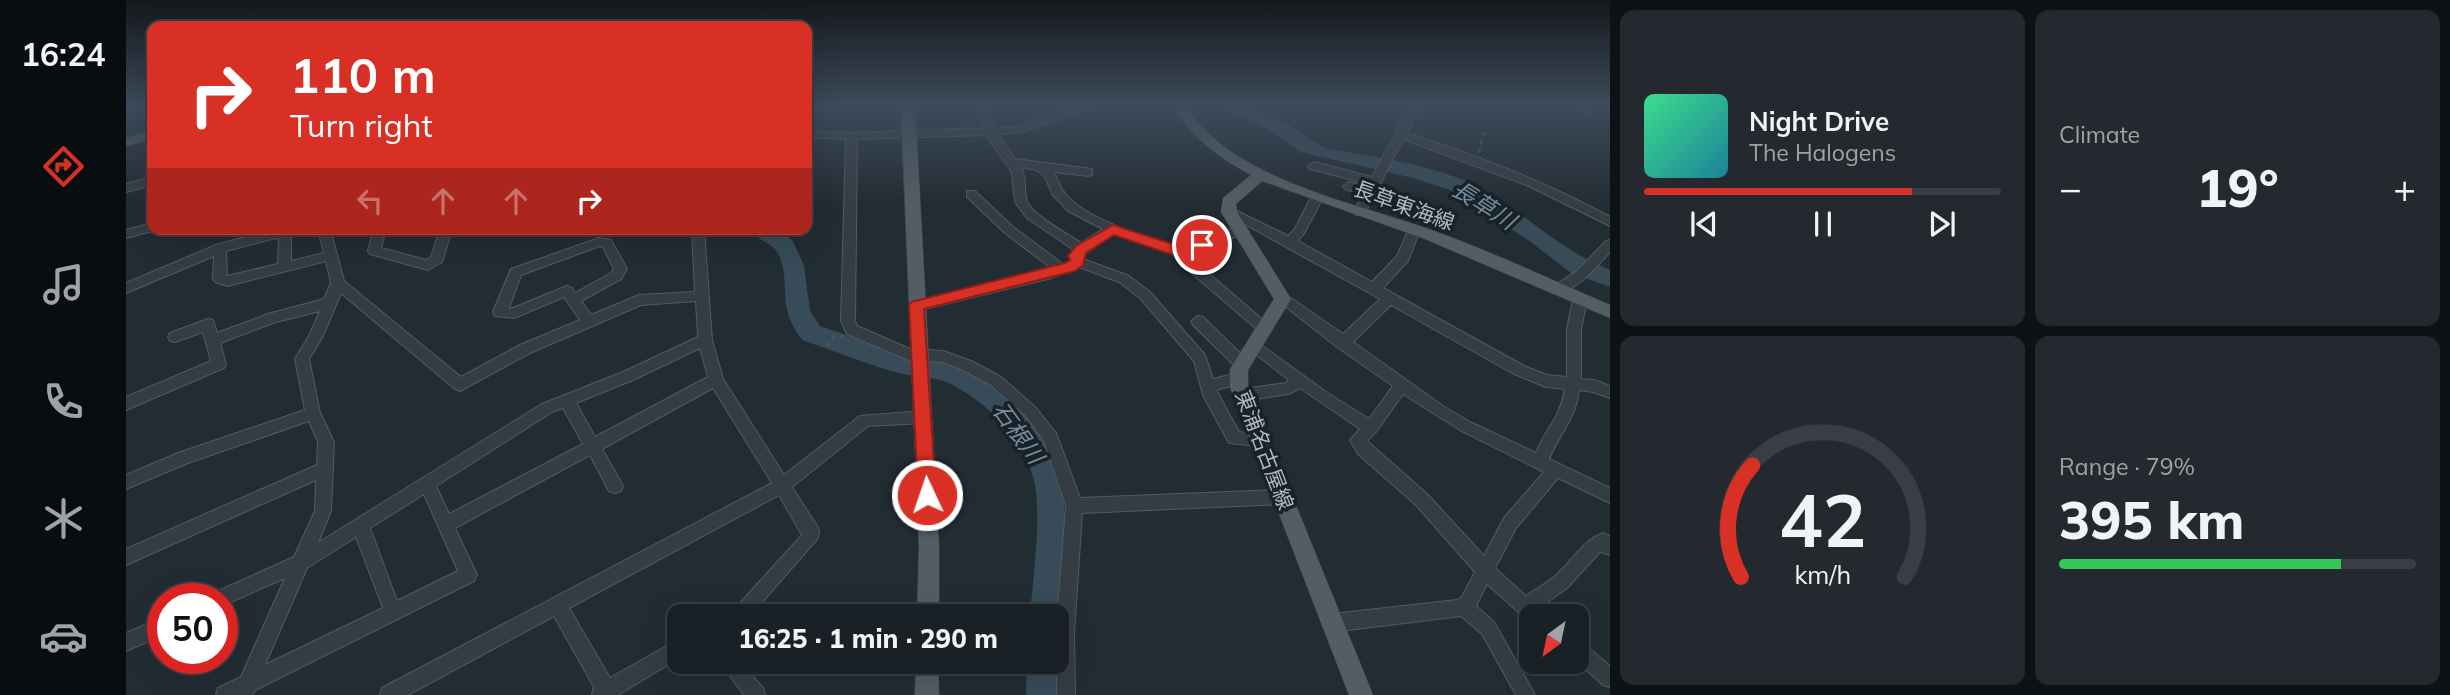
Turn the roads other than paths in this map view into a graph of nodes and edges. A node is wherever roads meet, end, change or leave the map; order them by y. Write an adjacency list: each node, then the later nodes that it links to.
1 (852, 138): 60 (street)
2 (909, 138): 50 (main road)
3 (995, 138): 7 (street)
4 (1208, 138): 11 (main road)
5 (1397, 138): 12 (street)
6 (1412, 138): 20 (street)
7 (1010, 162): 9 (street); 37 (street)
8 (1314, 166): 12 (street)
9 (1041, 167): 10 (street); 22 (street)
10 (1088, 172)
11 (1261, 175): 17 (main road, 長草東海線); 18 (main road)
12 (1378, 177): 14 (street); 19 (street)
13 (147, 182): 15 (street)
14 (1349, 186)
15 (126, 188)
16 (971, 194): 39 (street)
17 (1317, 197): 19 (main road, 長草東海線); 32 (street)
18 (1229, 212): 23 (main road); 32 (street)
19 (1360, 212): 24 (main road, 長草東海線)
20 (1610, 222)
21 (147, 228): 25 (street)
22 (1113, 229): 35 (street); 37 (street)
23 (1241, 230): 35 (street); 46 (main road)
24 (1414, 230): 42 (street); 43 (main road, 長草東海線)
25 (126, 234)
26 (269, 235): 34 (street)
27 (281, 235): 38 (street)
28 (326, 235): 36 (street)
29 (378, 235): 30 (street)
30 (444, 235)
31 (698, 235): 44 (street)
32 (1289, 243): 42 (street)
33 (1610, 244): 43 (street)
34 (220, 248): 38 (street); 41 (street)
35 (1182, 253): 54 (street)
36 (332, 255): 38 (street); 40 (street)
37 (1079, 256): 39 (street); 65 (street)
38 (284, 267)
39 (1061, 269): 50 (street)
40 (338, 283): 49 (street); 52 (street)
41 (126, 288)
42 (1374, 289): 45 (street)
43 (1558, 290): 47 (main road, 長草東海線)
44 (703, 296): 52 (street); 57 (street)
45 (1390, 297): 58 (street); 64 (street)
46 (1283, 299): 54 (main road, 東浦名古屋線); 58 (street)
47 (1580, 299): 51 (main road, 長草東海線); 64 (street)
48 (573, 300): 48 (street); 52 (street)
49 (330, 303): 56 (street); 70 (street)
50 (916, 306): 60 (main road)
51 (1610, 312)
52 (589, 321)
53 (1198, 321): 61 (street)
54 (1264, 327): 59 (main road, 東浦名古屋線)
55 (175, 337): 56 (street)
56 (214, 340): 69 (street)
57 (705, 340): 62 (street); 68 (street)
58 (1342, 343): 66 (street)
59 (1254, 345): 61 (main road, 東浦名古屋線); 63 (street)
60 (920, 364): 71 (main road); 83 (street)
61 (1240, 379): 63 (street); 65 (street); 73 (main road, 東浦名古屋線)
62 (716, 380): 74 (street); 79 (street)
63 (1300, 380): 72 (street)
64 (1573, 384): 67 (street); 75 (street)
65 (1208, 386): 73 (street)
66 (1405, 386): 72 (street); 75 (street)
67 (1610, 392)
68 (566, 398): 74 (street); 78 (street)
69 (126, 404)
70 (313, 413): 76 (street); 77 (street)
71 (923, 417): 79 (street); 92 (main road)
72 (1371, 428): 89 (street)
73 (1258, 440): 82 (main road, 東浦名古屋線)
74 (593, 446): 80 (street); 85 (street)
75 (1548, 465): 81 (street); 89 (street)
76 (324, 469): 87 (street); 88 (street)
77 (126, 482)
78 (427, 483): 84 (street); 85 (street)
79 (783, 485): 91 (street); 95 (street)
80 (615, 486)
81 (1610, 496)
82 (1281, 497): 83 (street); 98 (main road, 東浦名古屋線)
83 (1074, 506): 112 (street)
84 (360, 525): 88 (street); 97 (street)
85 (445, 525): 97 (street)
86 (1610, 547): 94 (street)
87 (126, 557)
88 (300, 563): 90 (street); 106 (street)
89 (1485, 570): 93 (street); 96 (street)
90 (238, 591)
91 (751, 604)
92 (928, 604)
93 (1521, 604)
94 (1538, 604)
95 (557, 606): 107 (street); 109 (street)
96 (1463, 606): 98 (street); 114 (street)
97 (393, 612): 106 (street)
98 (1332, 623): 113 (main road, 東浦名古屋線)
99 (147, 633): 100 (street)
100 (126, 642)
101 (667, 655): 107 (street)
102 (1589, 660): 105 (street)
103 (739, 674): 110 (street)
104 (928, 674): 111 (main road)
105 (1610, 678)
106 (244, 690): 108 (street)
107 (605, 694)
108 (225, 695)
109 (389, 695)
110 (756, 695)
111 (927, 695)
112 (1066, 695)
113 (1361, 695)
114 (1526, 695)

